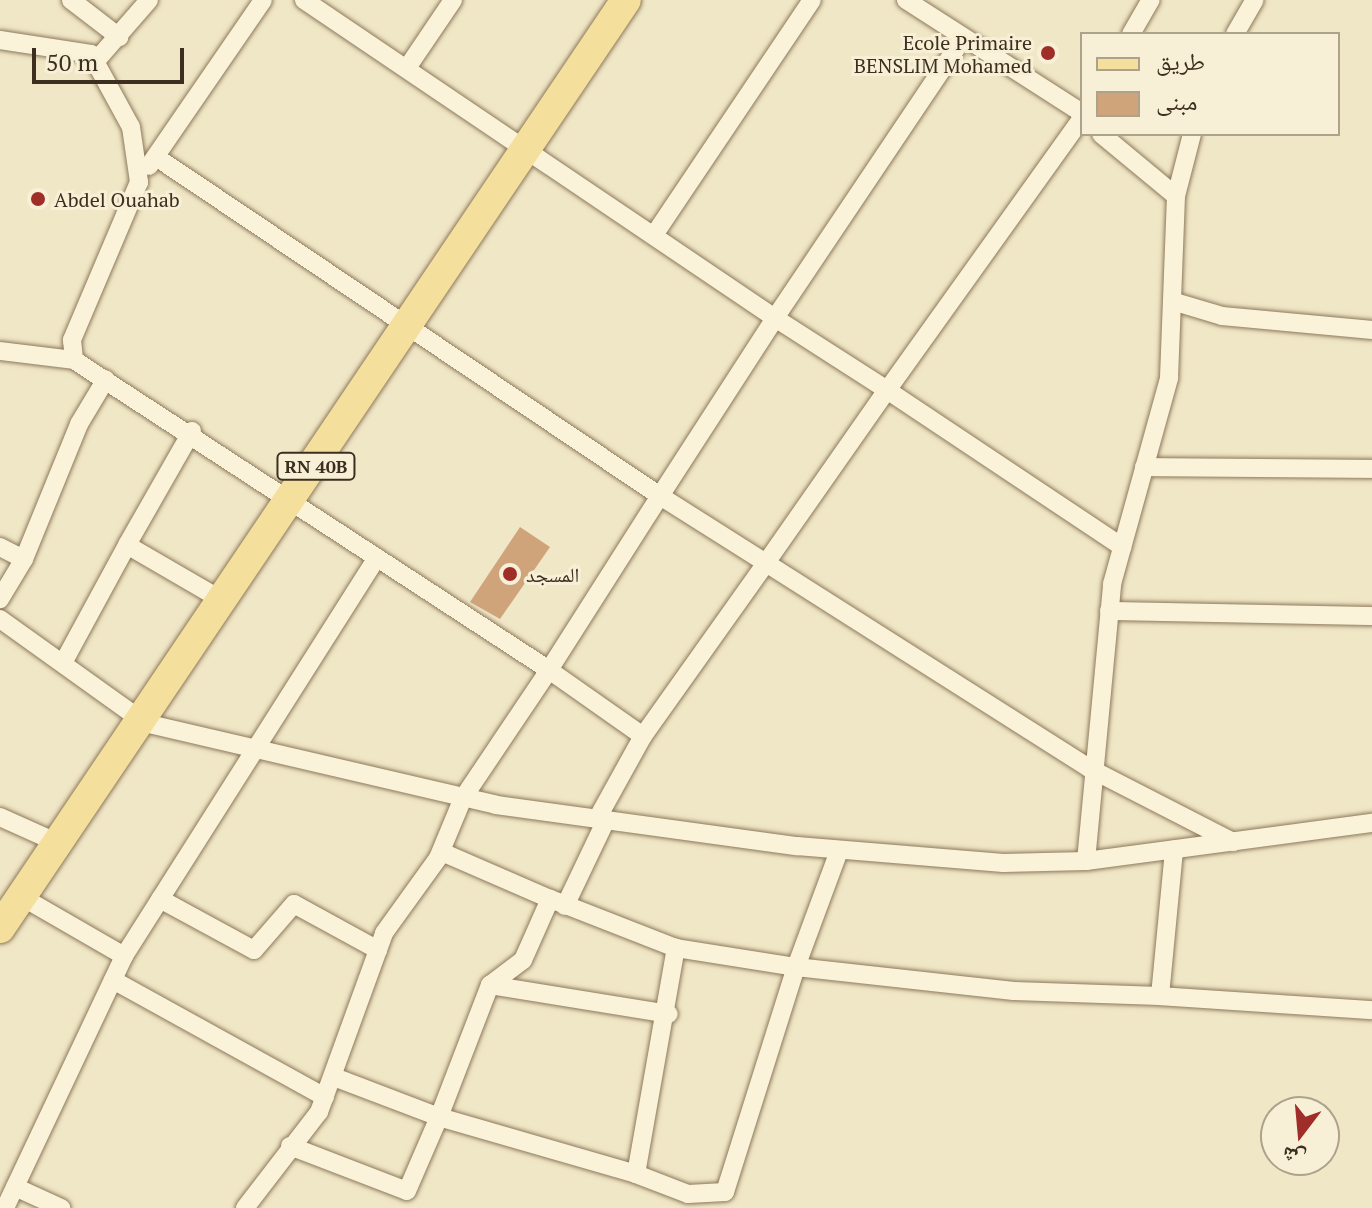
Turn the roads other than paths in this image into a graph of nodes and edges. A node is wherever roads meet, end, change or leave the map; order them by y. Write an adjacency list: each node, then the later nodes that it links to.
1 (71, 0): 13 (street)
2 (149, 0): 13 (street)
3 (263, 0): 23 (street)
4 (304, 0): 17 (street)
5 (453, 0): 17 (street)
6 (626, 0): 22 (main road, RN 40B)
7 (812, 0): 26 (street)
8 (906, 0): 14 (street)
9 (1151, 0): 11 (street)
10 (1255, 0): 12 (street)
11 (1132, 32)
12 (1236, 32)
13 (119, 37): 16 (street)
14 (963, 38): 18 (street); 28 (street)
15 (0, 40): 16 (street)
16 (95, 62): 24 (street)
17 (407, 68): 22 (street)
18 (1080, 115)
19 (1080, 117): 34 (street)
20 (1103, 136): 25 (street)
21 (1191, 136): 25 (street)
22 (528, 147): 26 (street); 29 (main road, RN 40B)
23 (156, 157): 24 (street); 29 (street)
24 (139, 182): 32 (street)
25 (1176, 196): 27 (street)
26 (654, 235): 28 (street)
27 (1172, 301): 30 (street); 36 (street)
28 (775, 318): 34 (street); 38 (street)
29 (410, 325): 38 (street); 39 (main road, RN 40B)
30 (1372, 330)
31 (0, 351): 32 (street)
32 (74, 360): 33 (street)
33 (106, 379): 35 (street); 44 (street)
34 (887, 390): 42 (street); 45 (street)
35 (192, 431): 39 (street); 40 (street)
36 (1144, 467): 37 (street); 42 (street)
37 (1372, 469)
38 (660, 496): 45 (street); 52 (street)
39 (292, 502): 43 (street); 47 (main road, RN 40B)
40 (127, 545): 47 (street); 51 (street)
41 (0, 547): 44 (street)
42 (1122, 547): 48 (street)
43 (377, 557): 52 (street); 55 (street)
44 (24, 559): 46 (street)
45 (766, 563): 54 (street); 56 (street)
46 (0, 599)
47 (225, 602): 53 (main road, RN 40B)
48 (1109, 611): 49 (street); 56 (street)
49 (1372, 616)
50 (0, 619): 51 (street)
51 (63, 663): 53 (street)
52 (549, 670): 54 (street); 57 (street)
53 (145, 723): 55 (street); 62 (main road, RN 40B)
54 (643, 736): 59 (street)
55 (255, 753): 57 (street); 68 (street)
56 (1091, 769): 61 (street); 66 (street)
57 (463, 798): 59 (street); 65 (street)
58 (0, 817): 62 (street)
59 (601, 820): 64 (street); 69 (street)
60 (1372, 823): 61 (street)
61 (1233, 842): 63 (street)
62 (60, 844): 67 (main road, RN 40B)
63 (1174, 850): 66 (street); 77 (street)
64 (839, 851): 66 (street); 74 (street)
65 (442, 852): 69 (street); 72 (street)
66 (1086, 861)
67 (22, 897): 70 (main road, RN 40B); 73 (street)
68 (160, 899): 72 (street); 73 (street)
69 (558, 902): 71 (street); 76 (street)
70 (0, 928)
71 (676, 948): 74 (street); 79 (street)
72 (378, 950): 80 (street)
73 (124, 956): 75 (street)
74 (796, 967): 77 (street); 84 (street)
75 (113, 980): 81 (street); 85 (street)
76 (490, 985): 79 (street); 82 (street)
77 (1160, 996): 78 (street)
78 (1372, 1010)
79 (669, 1014): 84 (street)
80 (334, 1077): 81 (street); 82 (street)
81 (325, 1097): 83 (street)
82 (439, 1117): 84 (street); 86 (street)
83 (290, 1146): 86 (street); 89 (street)
84 (636, 1174)
85 (15, 1187): 87 (street); 88 (street)
86 (408, 1199)
87 (5, 1208)
88 (61, 1208)
89 (245, 1208)

